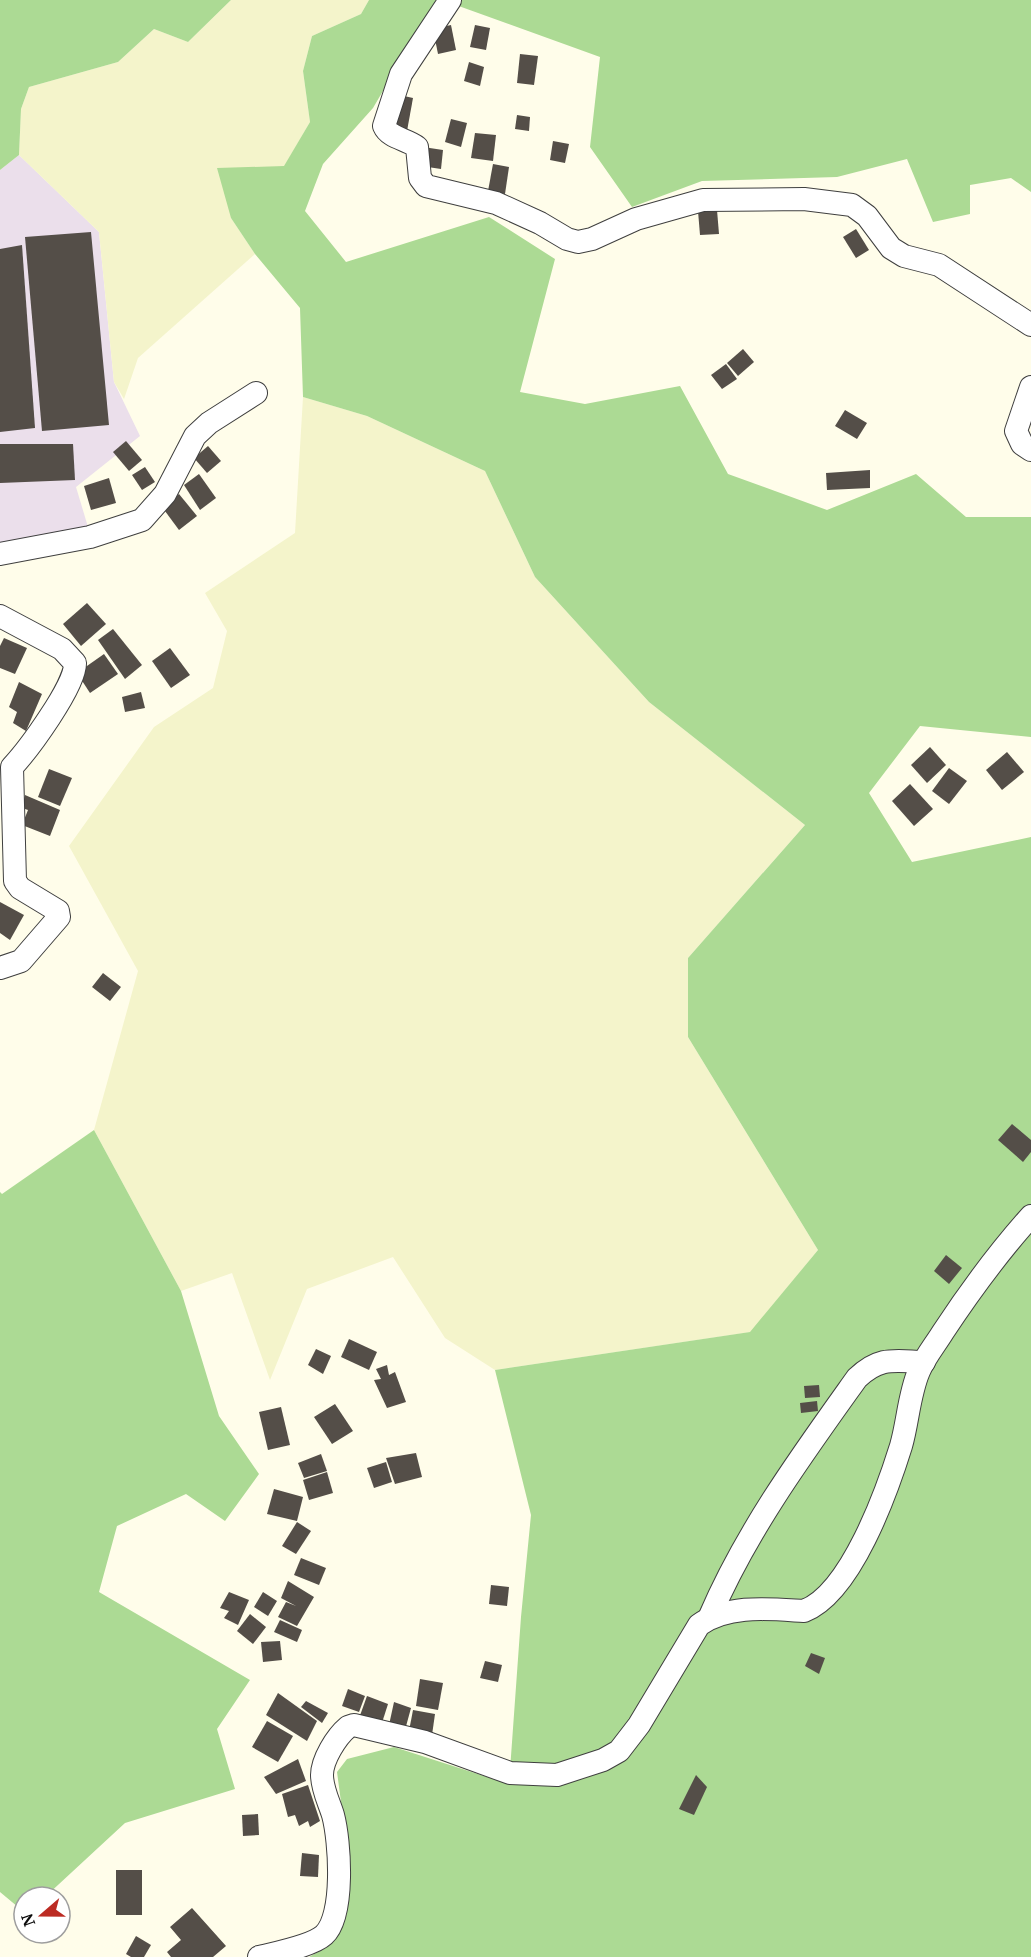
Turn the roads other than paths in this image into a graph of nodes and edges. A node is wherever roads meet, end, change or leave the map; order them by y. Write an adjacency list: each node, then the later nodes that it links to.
1 (450, 0): 2 (street)
2 (1031, 325)
3 (1031, 387): 5 (street)
4 (256, 393): 6 (street)
5 (1031, 450)
6 (0, 554)
7 (0, 616): 8 (street)
8 (6, 764): 9 (street)
9 (0, 968)
10 (1031, 1216): 11 (street)
11 (924, 1362): 12 (street); 12 (street)
12 (710, 1617): 13 (street)
13 (259, 1957)

